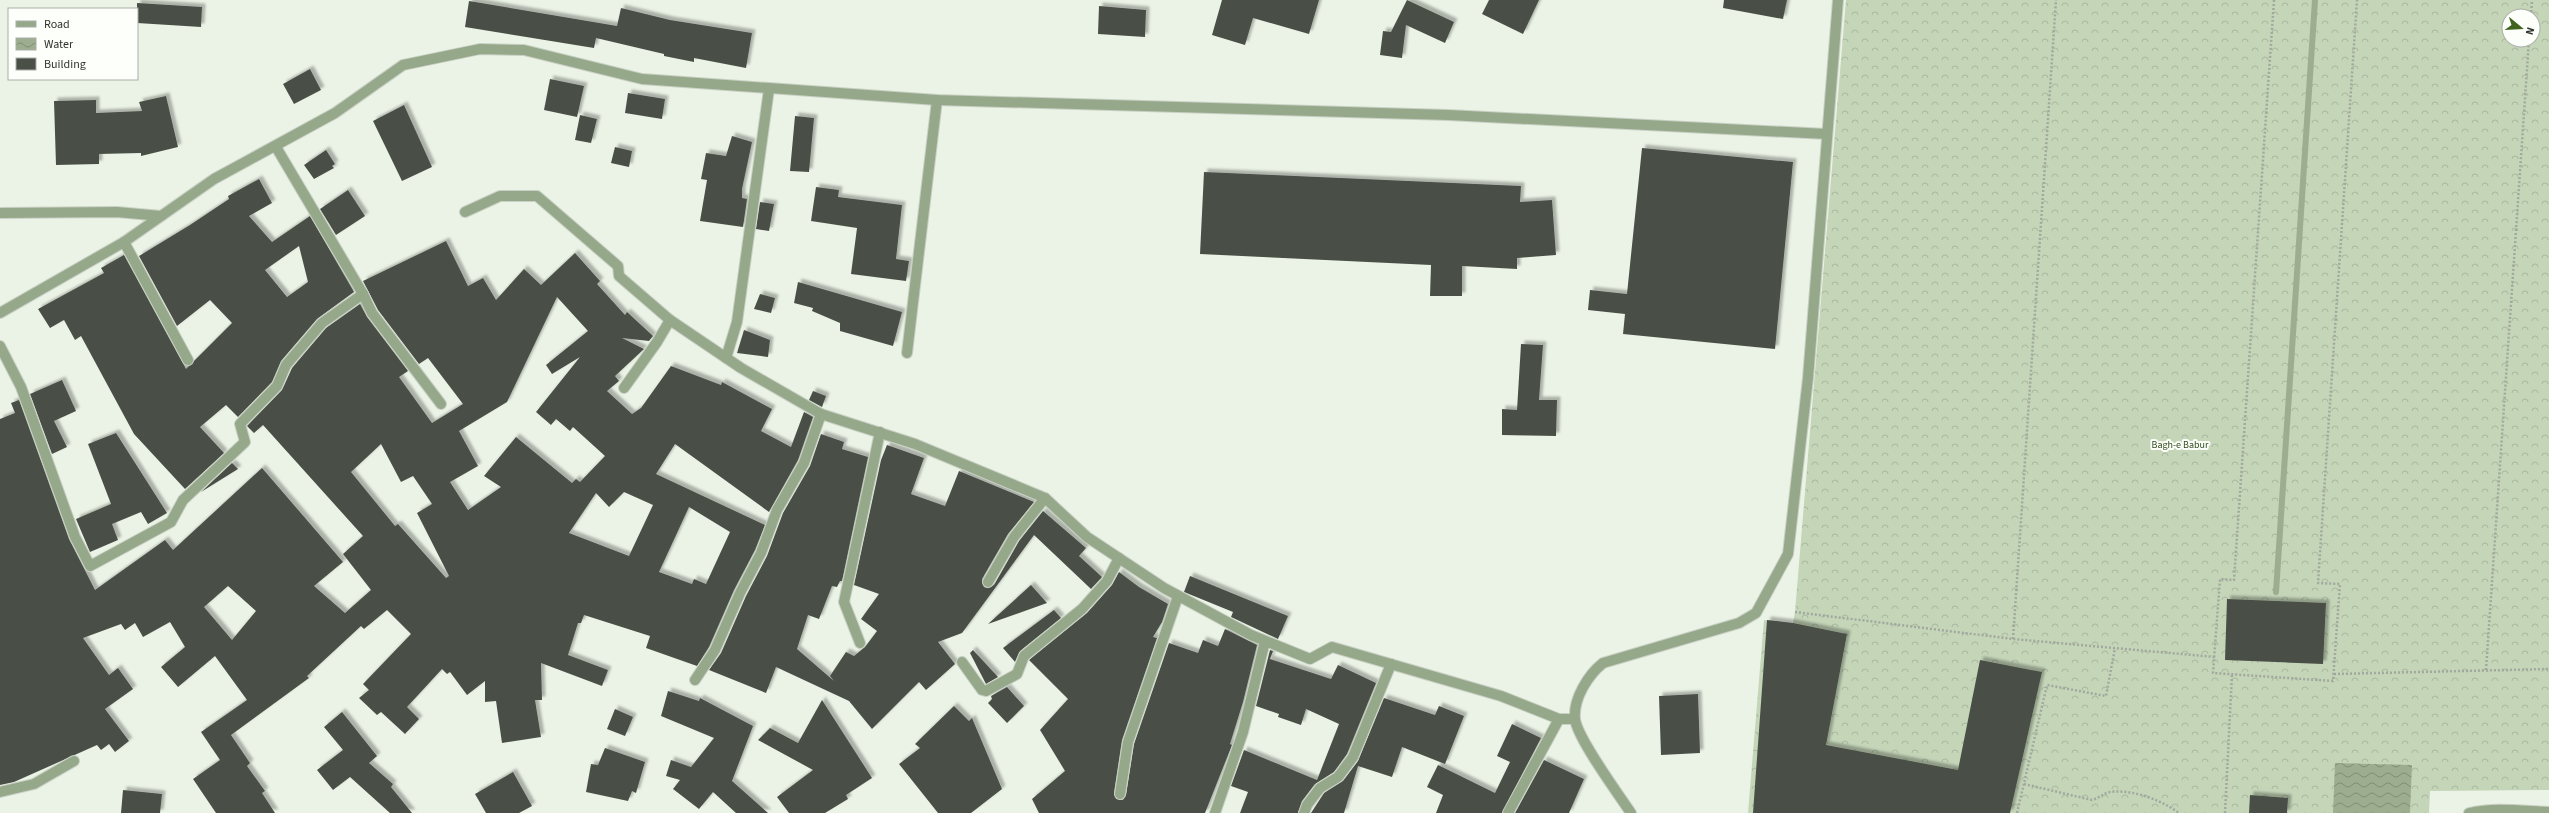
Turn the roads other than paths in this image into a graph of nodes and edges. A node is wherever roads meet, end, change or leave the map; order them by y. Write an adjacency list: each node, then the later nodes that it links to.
1 (1838, 0): 4 (street)
2 (769, 89): 3 (street); 5 (street); 15 (street)
3 (936, 100): 4 (street); 14 (street)
4 (1827, 134): 31 (street)
5 (276, 147): 8 (street); 10 (street)
6 (465, 212): 12 (street)
7 (0, 213): 8 (street)
8 (161, 216): 9 (street)
9 (124, 242): 11 (street); 16 (street)
10 (363, 294): 13 (street); 18 (street)
11 (0, 313)
12 (670, 320): 15 (street); 17 (street)
13 (0, 346)
14 (907, 353)
15 (726, 358): 19 (street)
16 (188, 360)
17 (624, 388)
18 (441, 404)
19 (821, 414): 20 (street); 29 (street)
20 (880, 432): 21 (street); 26 (street)
21 (1045, 498): 22 (street); 23 (street)
22 (1119, 558): 24 (street); 27 (street)
23 (988, 582)
24 (1178, 596): 25 (street); 34 (street)
25 (1265, 641): 28 (street); 36 (street)
26 (860, 643)
27 (962, 662)
28 (1391, 664): 30 (street); 37 (street)
29 (695, 680)
30 (1559, 719): 31 (street); 38 (street)
31 (1575, 719): 39 (street)
32 (74, 761): 33 (street)
33 (0, 792)
34 (1120, 794)
35 (2549, 812): 40 (street)
36 (1216, 813)
37 (1304, 813)
38 (1508, 813)
39 (1631, 813)
40 (2469, 813)

